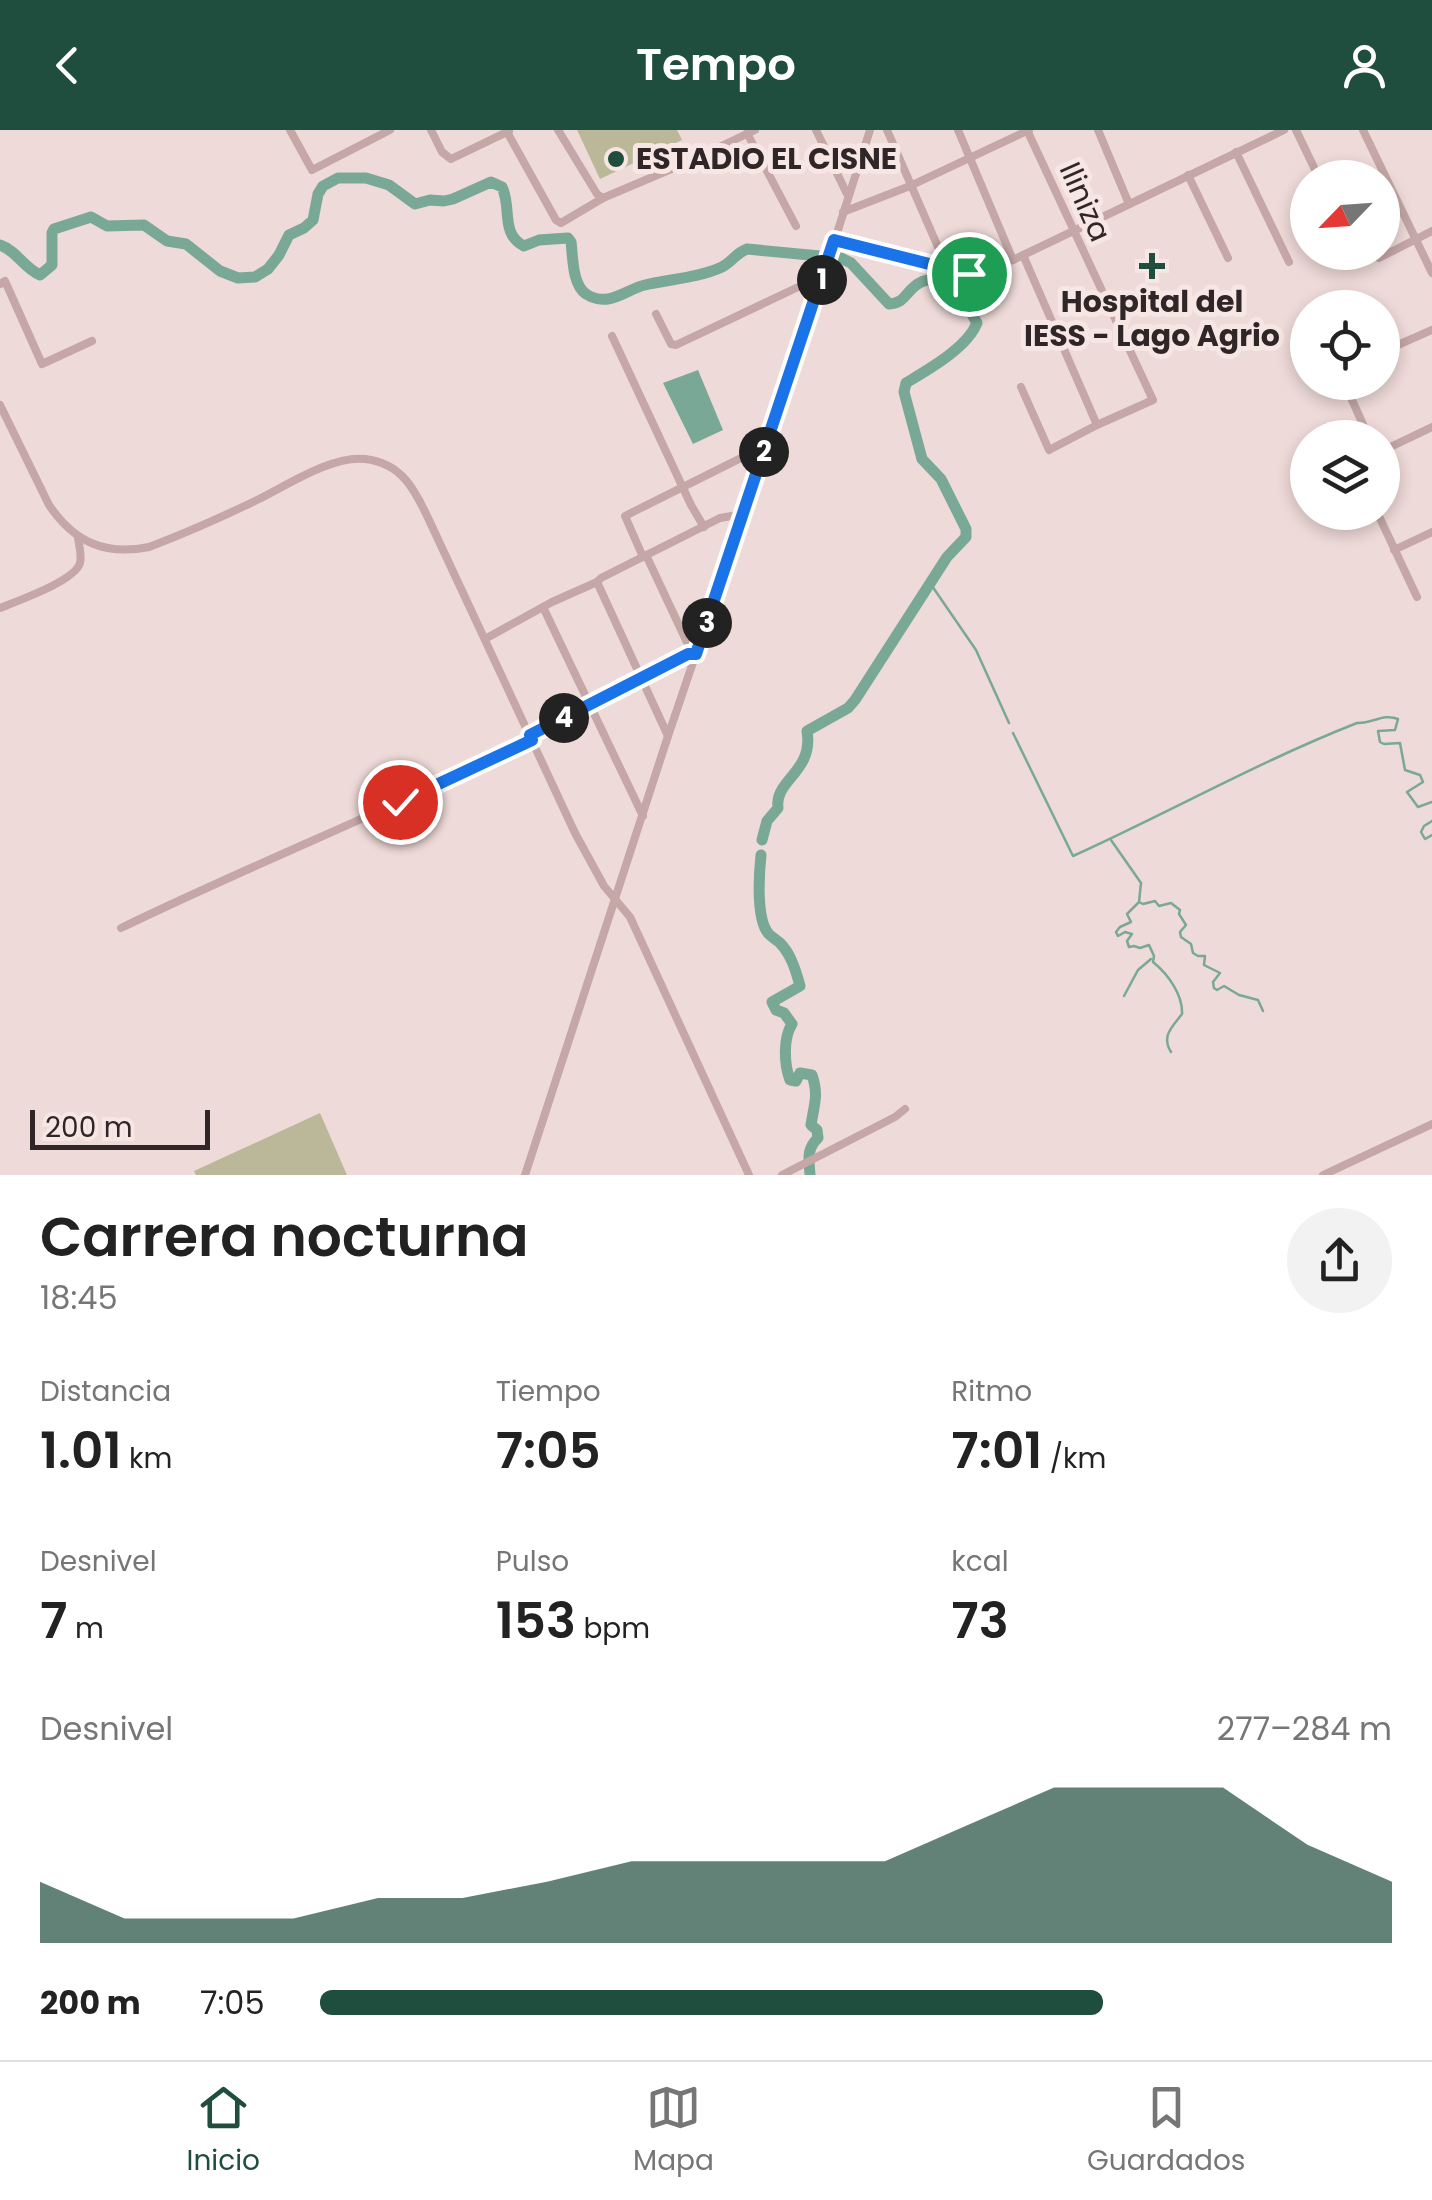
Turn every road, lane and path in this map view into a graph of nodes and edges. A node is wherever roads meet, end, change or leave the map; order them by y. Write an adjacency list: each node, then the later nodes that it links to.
1 (290, 130): 17 (street)
2 (359, 130): 17 (street)
3 (390, 130): 17 (street)
4 (432, 130): 15 (street)
5 (558, 130): 24 (street)
6 (816, 130): 23 (street)
7 (870, 130): 23 (street)
8 (886, 130): 22 (street)
9 (958, 130): 19 (street)
10 (1028, 130): 19 (street); 29 (street, Iliniza)
11 (1098, 130): 25 (street)
12 (1284, 130): 18 (street)
13 (1296, 130): 20 (street)
14 (1364, 130): 30 (street)
15 (509, 131): 24 (street)
16 (749, 131): 24 (street); 27 (street)
17 (364, 142)
18 (1236, 152): 21 (street); 36 (street)
19 (970, 159): 22 (street); 35 (street)
20 (1310, 160)
21 (1188, 175): 25 (street); 34 (street)
22 (910, 186): 26 (street); 37 (street)
23 (848, 196): 26 (street)
24 (603, 198)
25 (1129, 204): 29 (street)
26 (843, 212): 31 (street)
27 (796, 226)
28 (1432, 230): 30 (street)
29 (1073, 232): 33 (street); 48 (street, Iliniza)
30 (1415, 238): 32 (street); 38 (street)
31 (833, 244): 37 (street); 39 (street)
32 (1400, 246)
33 (1023, 255): 35 (street); 48 (street)
34 (1228, 258)
35 (1013, 260): 37 (street)
36 (1288, 262)
37 (952, 268)
38 (1432, 273)
39 (822, 279): 41 (street); 51 (street)
40 (0, 284): 44 (street)
41 (656, 314)
42 (1432, 330): 45 (street)
43 (612, 336): 52 (street)
44 (92, 342)
45 (1400, 344)
46 (1022, 388): 48 (street)
47 (0, 404): 57 (street)
48 (1098, 424)
49 (1432, 427): 50 (street)
50 (1400, 442)
51 (767, 445): 52 (street); 53 (street)
52 (683, 487): 54 (street); 59 (street)
53 (744, 514): 54 (street); 65 (street)
54 (704, 526): 59 (street)
55 (1385, 530): 58 (street)
56 (1432, 532): 58 (street)
57 (78, 538): 63 (street); 64 (street)
58 (1394, 550): 61 (street)
59 (644, 556): 60 (street); 65 (street)
60 (597, 582): 62 (street); 66 (street)
61 (1418, 597)
62 (543, 607): 64 (street); 67 (street)
63 (0, 608)
64 (485, 639): 69 (street)
65 (694, 654): 66 (street); 68 (street)
66 (642, 680): 67 (street); 68 (street)
67 (590, 705): 69 (street); 70 (street)
68 (668, 736): 70 (street)
69 (531, 737): 71 (street); 72 (street)
70 (643, 816): 71 (street)
71 (616, 898): 75 (street); 76 (street)
72 (121, 928)
73 (905, 1110): 77 (street)
74 (1432, 1124): 78 (street)
75 (525, 1175)
76 (749, 1175)
77 (782, 1175)
78 (1324, 1175)

